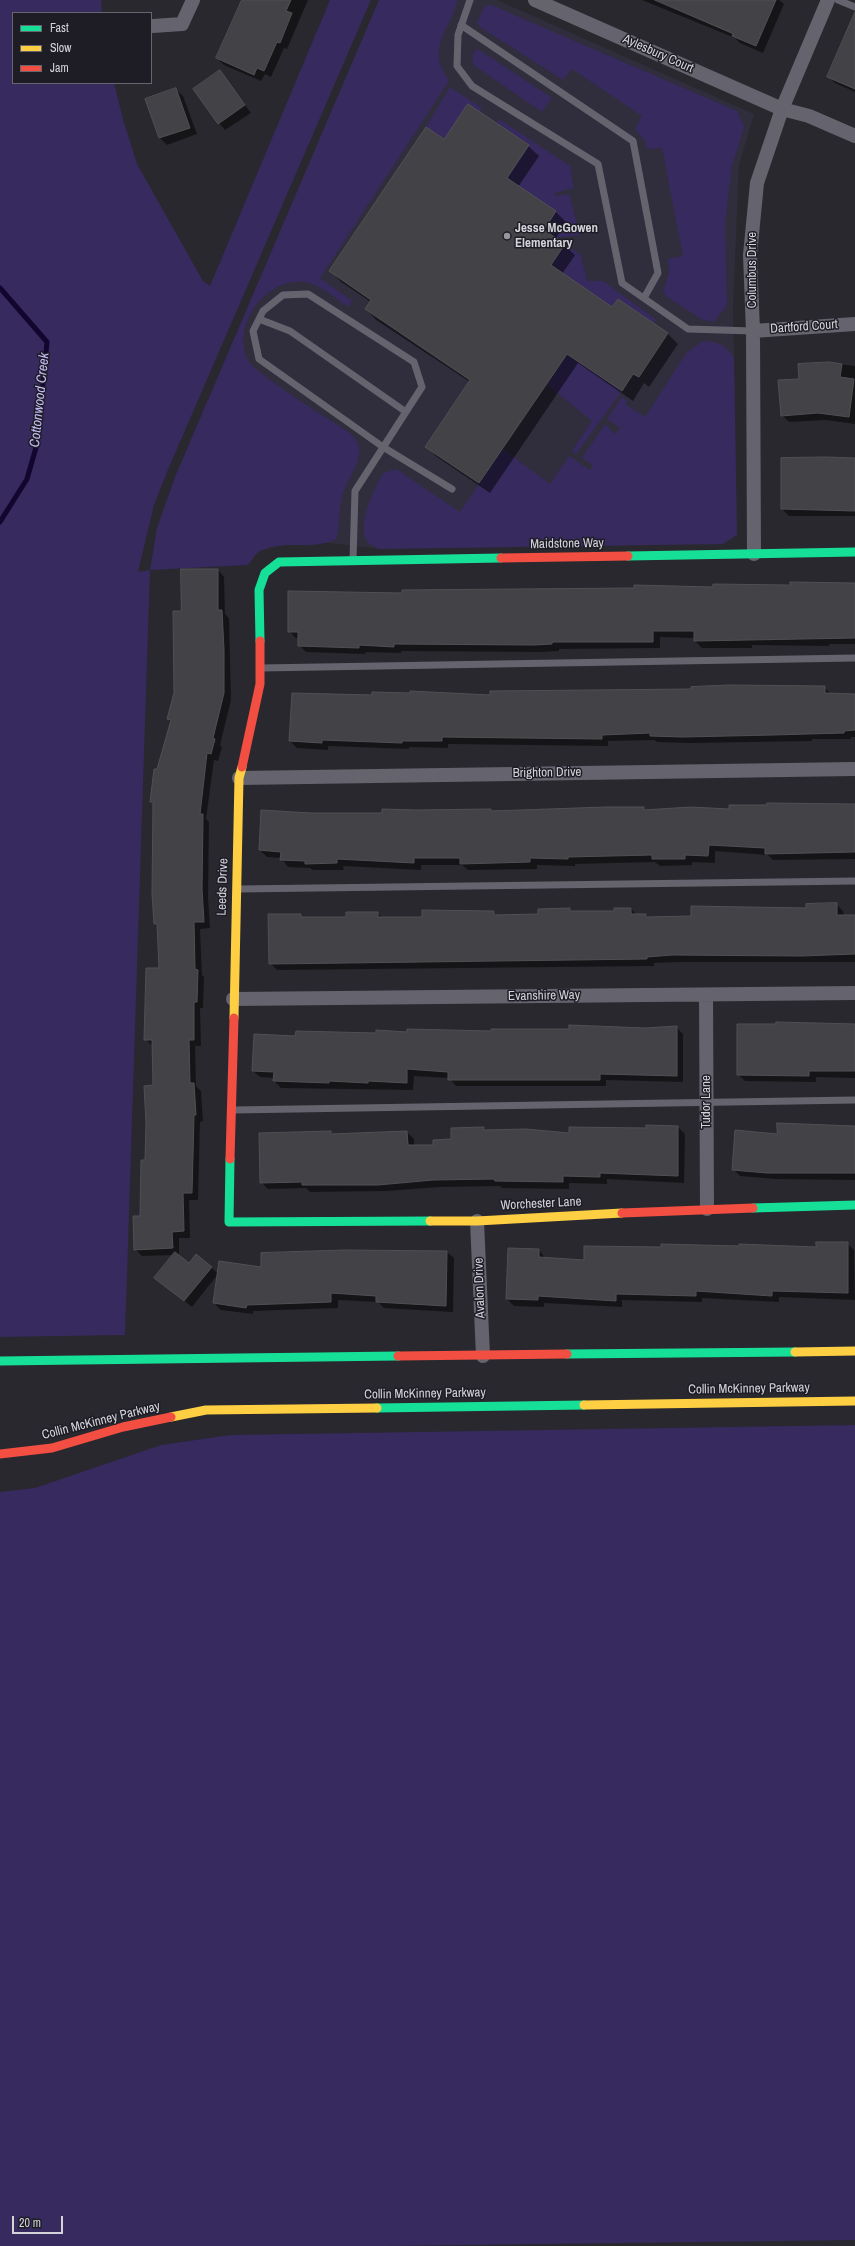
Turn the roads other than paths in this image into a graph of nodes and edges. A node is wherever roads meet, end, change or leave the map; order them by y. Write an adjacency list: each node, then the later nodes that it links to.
1 (193, 0): 8 (street)
2 (470, 0): 7 (lane)
3 (535, 0): 9 (street, Aylesbury Court)
4 (828, 0): 9 (street, Columbus Drive)
5 (838, 0): 6 (lane)
6 (855, 7)
7 (462, 25): 11 (lane); 11 (lane)
8 (153, 26)
9 (782, 109): 10 (street); 14 (street, Columbus Drive)
10 (855, 136)
11 (644, 298): 14 (lane)
12 (259, 319): 15 (lane); 15 (lane); 16 (lane)
13 (855, 324): 14 (street, Dartford Court)
14 (753, 331): 19 (street, Columbus Drive)
15 (406, 412): 16 (lane)
16 (383, 447): 17 (lane); 20 (lane)
17 (452, 489)
18 (855, 552): 19 (street, Maidstone Way)
19 (754, 554): 20 (street, Maidstone Way)
20 (353, 560): 21 (street, Maidstone Way)
21 (279, 562): 23 (street, Leeds Drive)
22 (855, 658): 23 (lane)
23 (260, 668): 25 (street, Leeds Drive)
24 (855, 769): 25 (street, Brighton Drive)
25 (239, 778): 27 (street, Leeds Drive)
26 (855, 881): 27 (lane)
27 (236, 889): 30 (street, Leeds Drive)
28 (855, 993): 29 (street, Evanshire Way)
29 (706, 995): 30 (street, Evanshire Way); 32 (street, Tudor Lane)
30 (233, 999): 33 (street, Leeds Drive)
31 (855, 1100): 32 (lane)
32 (707, 1103): 33 (lane); 35 (street, Tudor Lane)
33 (231, 1110): 37 (street, Leeds Drive)
34 (855, 1205): 35 (street, Worchester Lane)
35 (707, 1209): 36 (street, Worchester Lane)
36 (477, 1221): 37 (street, Worchester Lane); 39 (street, Avalon Drive)
37 (229, 1222)
38 (855, 1351): 39 (street)
39 (483, 1356): 40 (street)
40 (0, 1361)
41 (855, 1401): 42 (street, Collin McKinney Parkway)
42 (0, 1454)

